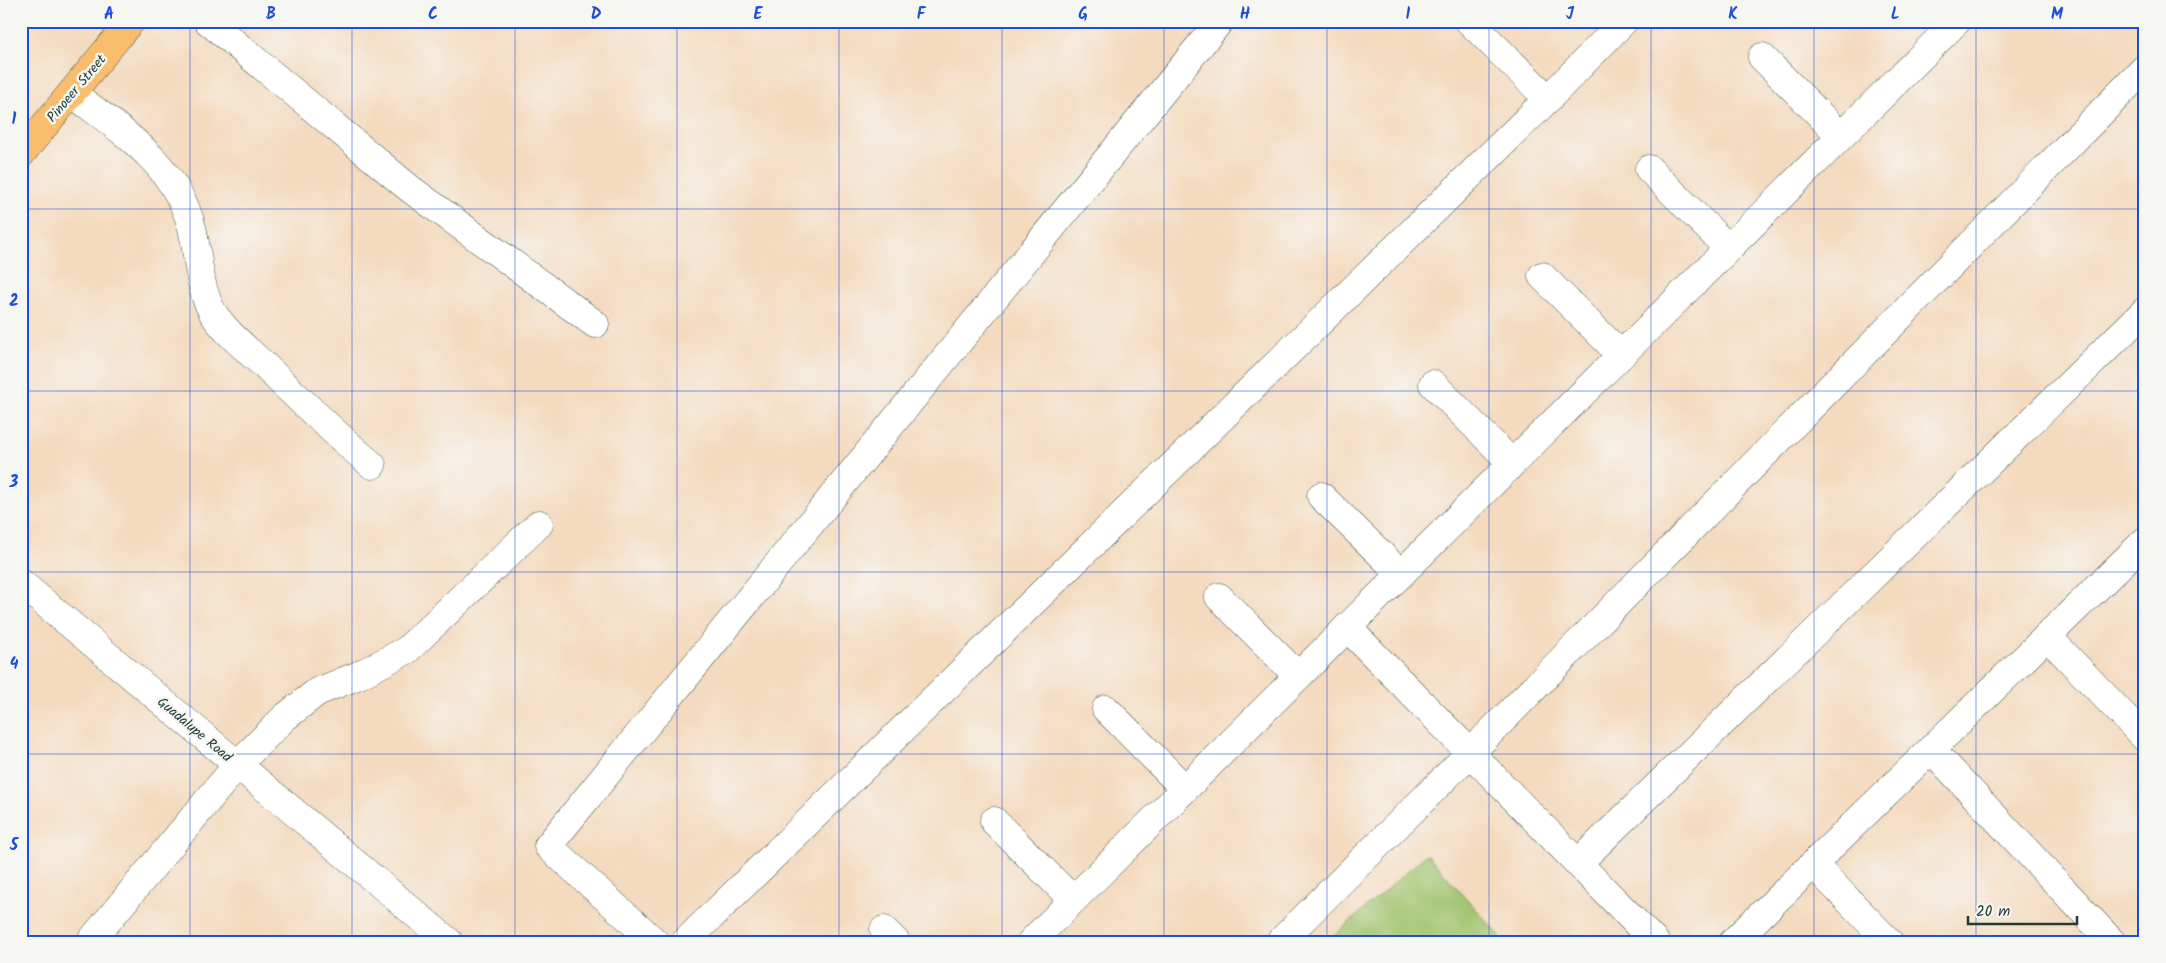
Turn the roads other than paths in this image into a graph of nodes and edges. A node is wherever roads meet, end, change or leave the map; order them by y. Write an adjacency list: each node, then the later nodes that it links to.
1 (131, 21): 9 (main road, Pinoeer Street)
2 (208, 21): 17 (street)
3 (1220, 21): 43 (street)
4 (1469, 21): 10 (street)
5 (1624, 21): 10 (street)
6 (1952, 23): 11 (street)
7 (1762, 57): 11 (street)
8 (2145, 68): 34 (street)
9 (72, 93): 12 (main road, Pinoeer Street); 21 (street)
10 (1548, 100): 44 (street)
11 (1841, 136): 14 (street)
12 (21, 154)
13 (1649, 170): 14 (street)
14 (1728, 248): 18 (street)
15 (1542, 276): 18 (street)
16 (2145, 311): 38 (street)
17 (595, 324)
18 (1621, 355): 20 (street)
19 (1433, 384): 20 (street)
20 (1512, 463): 25 (street)
21 (372, 464)
22 (1321, 496): 25 (street)
23 (539, 524): 35 (street)
24 (2145, 541): 29 (street)
25 (1400, 574): 28 (street)
26 (21, 583): 35 (street, Guadalupe Road)
27 (1219, 597): 30 (street)
28 (1347, 627): 30 (street); 34 (street)
29 (2047, 636): 32 (street); 33 (street)
30 (1298, 676): 36 (street)
31 (1106, 710): 36 (street)
32 (2145, 738)
33 (1931, 749): 39 (street); 50 (street)
34 (1470, 753): 38 (street); 46 (street)
35 (238, 764): 41 (street, Guadalupe Road); 42 (street)
36 (1185, 788): 40 (street)
37 (994, 820): 40 (street)
38 (1578, 863): 47 (street)
39 (1813, 864): 48 (street); 49 (street)
40 (1073, 900): 45 (street)
41 (90, 942)
42 (449, 942)
43 (655, 942)
44 (685, 942)
45 (1031, 942)
46 (1280, 942)
47 (1655, 942)
48 (1733, 942)
49 (1889, 942)
50 (2112, 942)

